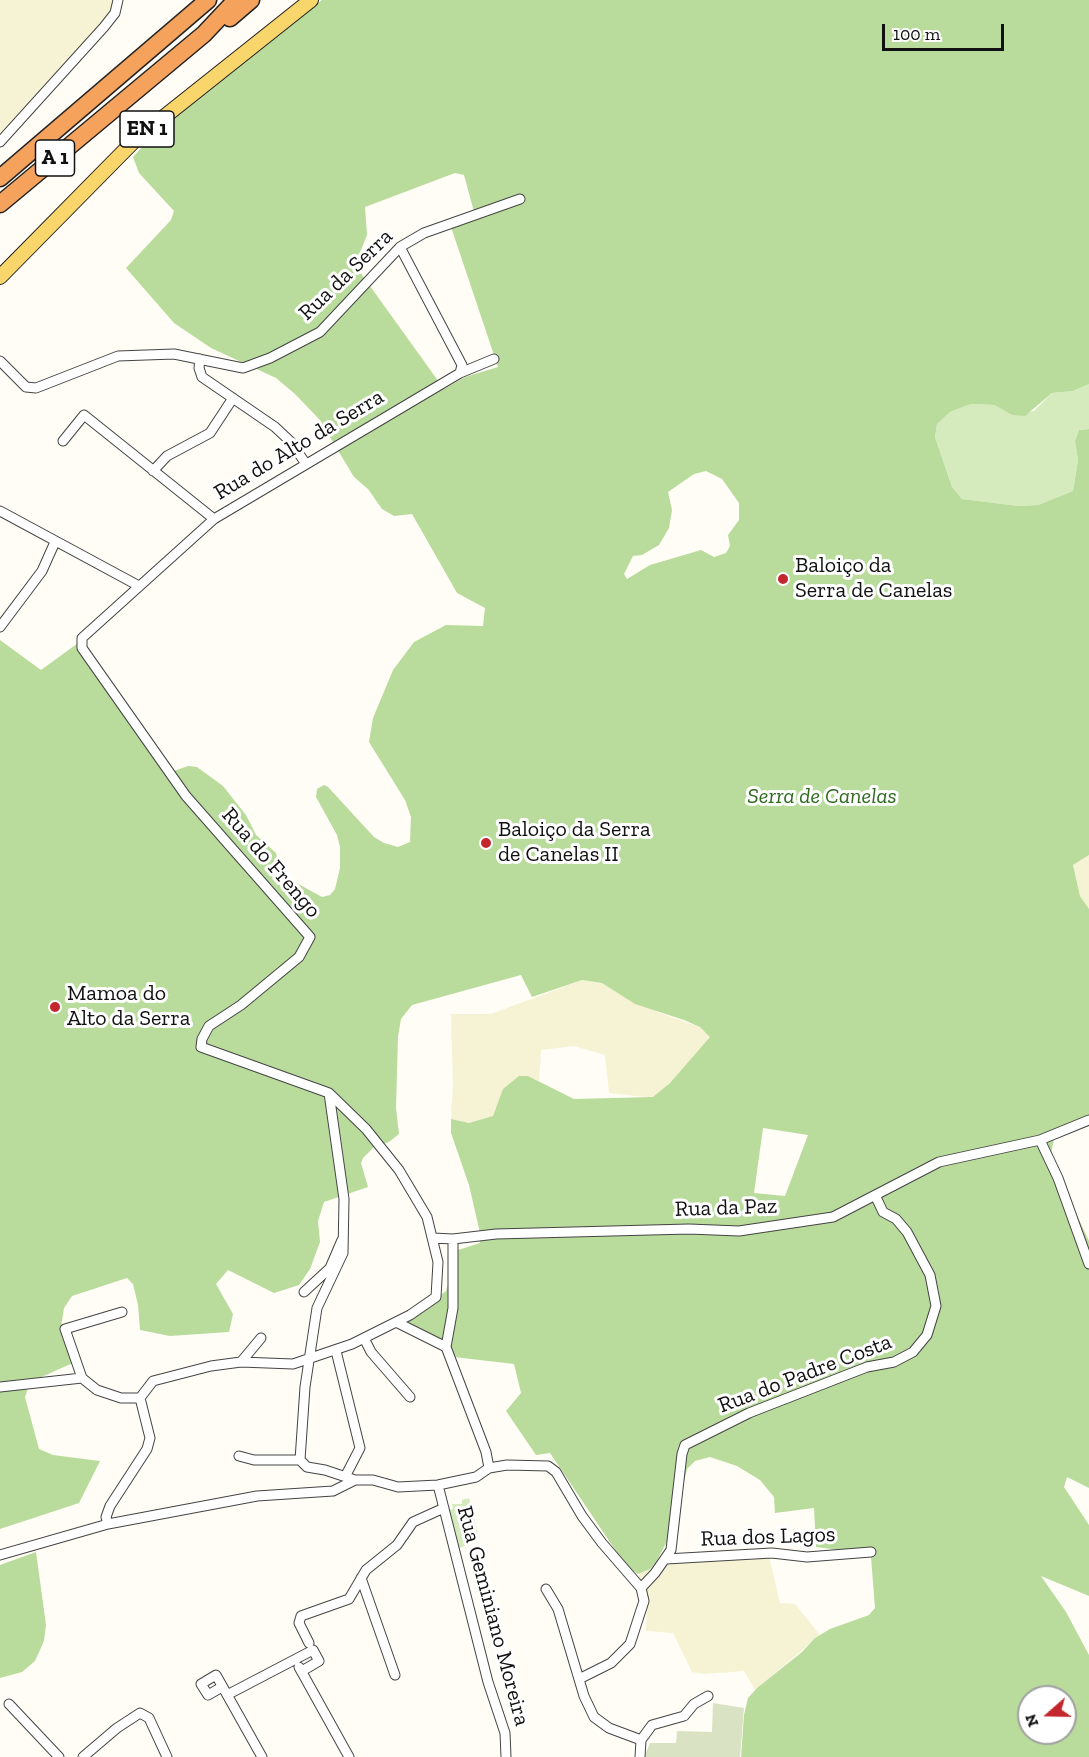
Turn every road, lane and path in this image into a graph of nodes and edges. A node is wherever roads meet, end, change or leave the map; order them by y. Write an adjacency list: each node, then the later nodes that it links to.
1 (118, 0): 7 (street)
2 (208, 0): 8 (highway, A 1)
3 (236, 0): 6 (highway, A 1)
4 (251, 0): 6 (highway)
5 (311, 0): 12 (main road, EN 1)
6 (204, 34): 10 (highway, A 1)
7 (0, 142)
8 (0, 178)
9 (520, 199): 11 (street, Rua da Serra)
10 (0, 204)
11 (400, 247): 13 (street, Rua da Serra); 16 (street)
12 (0, 278)
13 (200, 359): 15 (street, Rua da Serra); 17 (street)
14 (494, 359): 16 (street, Rua do Alto da Serra)
15 (0, 361)
16 (460, 373): 19 (street, Rua do Alto da Serra)
17 (233, 398): 19 (street); 20 (street)
18 (63, 441): 20 (street)
19 (306, 464): 22 (street, Rua do Alto da Serra)
20 (153, 471): 22 (street)
21 (0, 511): 23 (street)
22 (214, 519): 24 (street, Rua do Alto da Serra)
23 (55, 542): 24 (street); 25 (street)
24 (140, 586): 26 (street, Rua do Frengo)
25 (0, 627)
26 (329, 1093): 30 (street); 31 (street, Rua do Frengo)
27 (1089, 1120): 28 (street, Rua da Paz)
28 (1040, 1140): 29 (street, Rua da Paz); 33 (street)
29 (875, 1195): 32 (street, Rua da Paz); 56 (street, Rua do Padre Costa)
30 (344, 1236): 34 (street); 41 (street)
31 (434, 1238): 32 (street, Rua da Paz); 36 (street, Rua do Frengo)
32 (453, 1239): 39 (street)
33 (1089, 1264)
34 (304, 1292)
35 (122, 1312): 43 (street)
36 (396, 1322): 38 (street, Rua do Frengo); 39 (street)
37 (261, 1338): 42 (street)
38 (364, 1338): 40 (street, Rua do Frengo); 45 (street)
39 (446, 1347): 49 (street)
40 (336, 1351): 41 (street, Rua do Frengo); 50 (street)
41 (310, 1359): 42 (street, Rua do Frengo); 48 (street)
42 (241, 1362): 46 (street, Rua do Frengo)
43 (82, 1378): 44 (street); 46 (street)
44 (0, 1387)
45 (410, 1397)
46 (140, 1398): 53 (street)
47 (239, 1456): 48 (street)
48 (300, 1460): 50 (street)
49 (489, 1468): 51 (street); 58 (street)
50 (350, 1478): 51 (street); 53 (street)
51 (438, 1485): 52 (street, Rua Geminiano Moreira)
52 (444, 1509): 57 (street); 73 (street, Rua Geminiano Moreira)
53 (108, 1524): 55 (street)
54 (872, 1552): 56 (street, Rua dos Lagos)
55 (0, 1555)
56 (666, 1559): 58 (street, Rua do Padre Costa)
57 (361, 1578): 60 (street); 63 (street)
58 (640, 1587): 64 (street)
59 (546, 1589): 64 (street)
60 (311, 1646): 61 (street); 62 (street)
61 (295, 1660): 62 (street); 71 (street)
62 (302, 1671): 72 (street)
63 (395, 1675)
64 (579, 1679): 67 (street)
65 (708, 1696): 67 (street)
66 (9, 1704): 68 (street)
67 (641, 1740): 74 (street)
68 (59, 1757)
69 (82, 1757): 70 (street)
70 (167, 1757)
71 (262, 1757)
72 (349, 1757)
73 (506, 1757)
74 (639, 1757)

